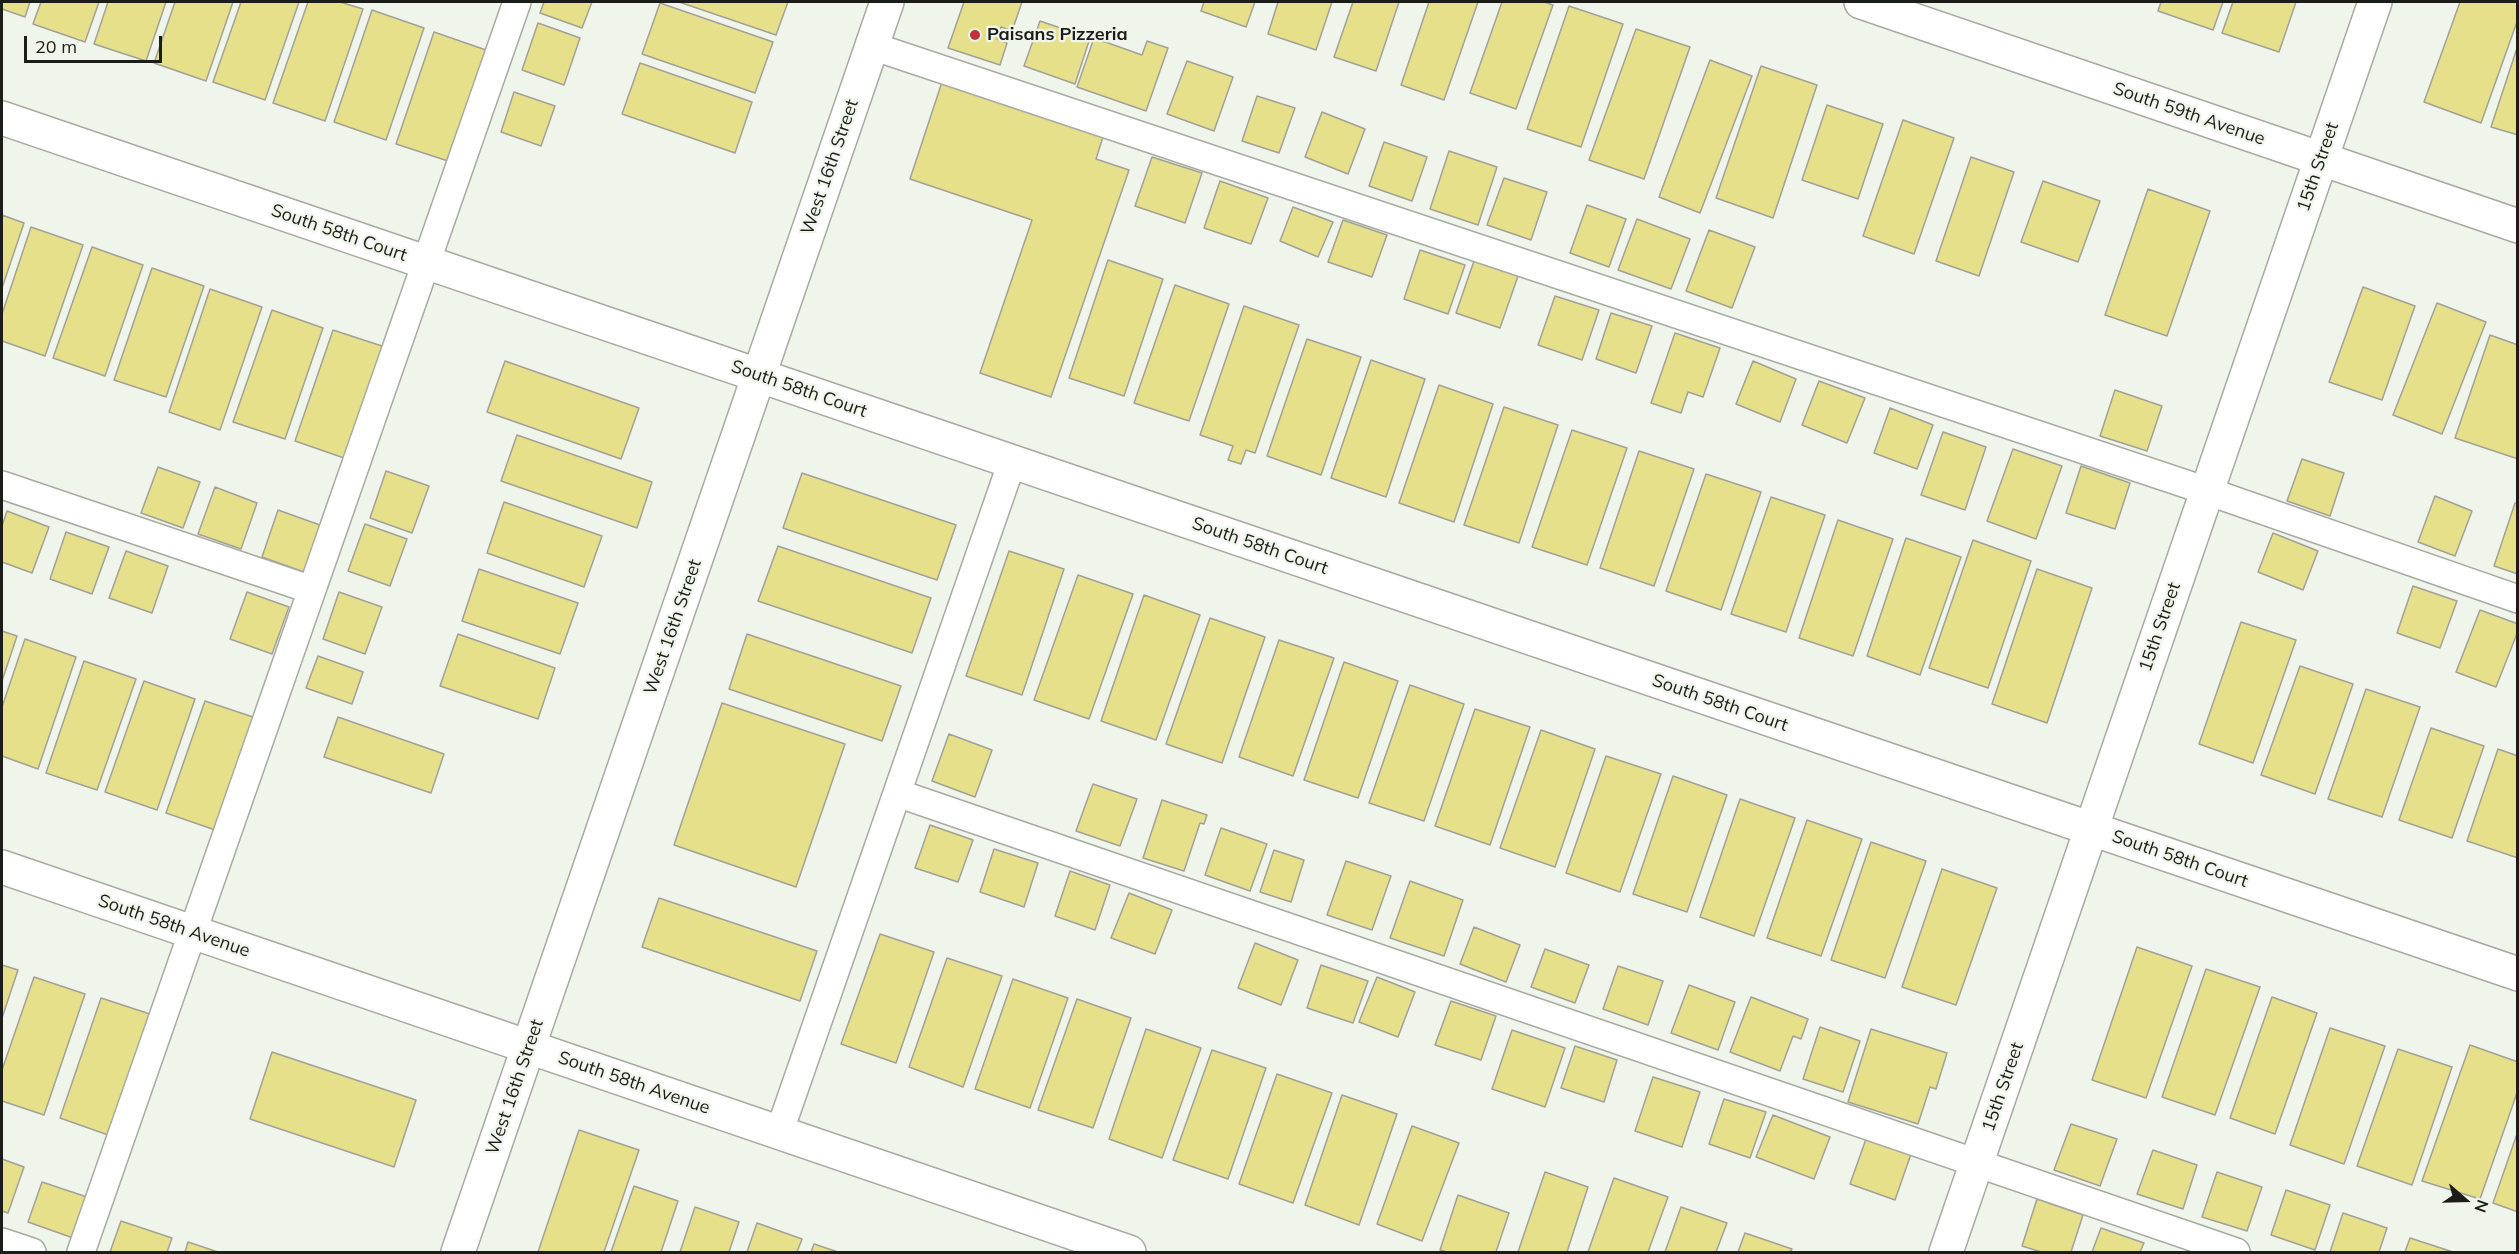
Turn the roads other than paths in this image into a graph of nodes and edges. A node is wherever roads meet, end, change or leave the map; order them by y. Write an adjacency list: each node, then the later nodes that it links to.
1 (517, 2): 9 (lane)
2 (887, 2): 5 (street, West 16th Street)
3 (1861, 2): 7 (street, South 59th Avenue)
4 (2375, 2): 7 (street, 15th Street)
5 (872, 46): 10 (street, West 16th Street); 13 (lane)
6 (2, 118): 9 (street, South 58th Court)
7 (2321, 159): 8 (street, South 59th Avenue); 13 (street, 15th Street)
8 (2517, 226)
9 (426, 262): 10 (street, South 58th Court); 14 (lane)
10 (759, 376): 11 (street, South 58th Court); 21 (street, West 16th Street)
11 (1012, 462): 16 (lane); 17 (street, South 58th Court)
12 (2, 486): 14 (lane)
13 (2207, 491): 15 (lane); 17 (street, 15th Street)
14 (312, 591): 19 (lane)
15 (2517, 600)
16 (897, 793): 22 (lane); 23 (lane)
17 (2091, 829): 20 (street, South 58th Court); 23 (street, 15th Street)
18 (2, 867): 19 (street, South 58th Avenue)
19 (193, 933): 21 (street, South 58th Avenue); 26 (lane)
20 (2517, 974)
21 (529, 1048): 22 (street, South 58th Avenue); 27 (street, West 16th Street)
22 (779, 1133): 28 (street, South 58th Avenue)
23 (1977, 1163): 29 (street, 15th Street); 30 (lane)
24 (2, 1242): 25 (lane)
25 (32, 1252)
26 (81, 1252)
27 (458, 1252)
28 (1129, 1252)
29 (1946, 1252)
30 (2236, 1252)

